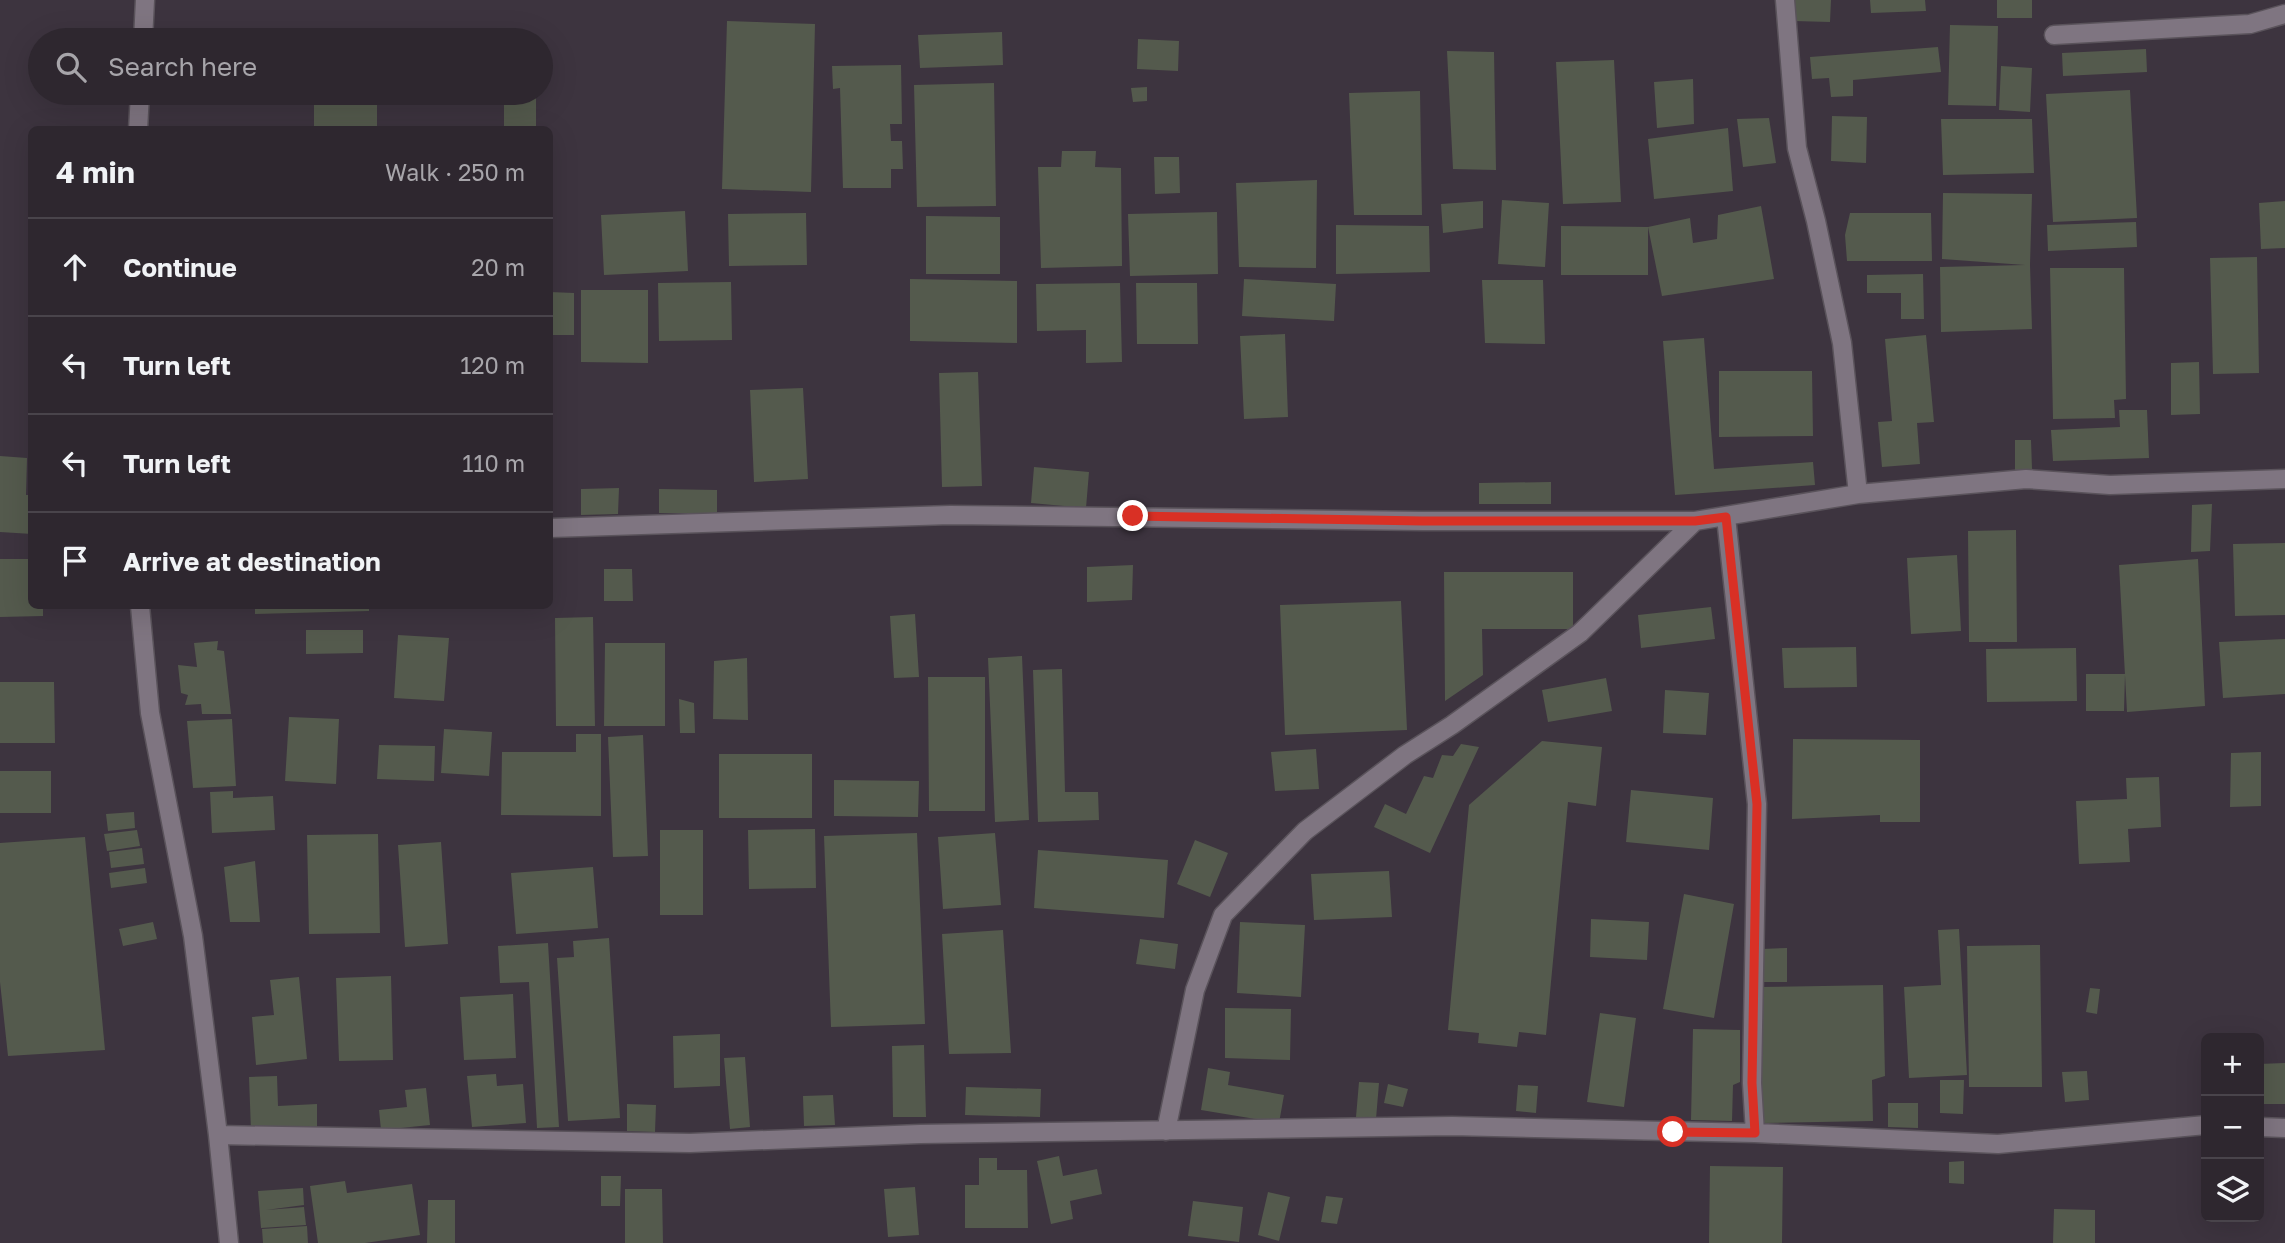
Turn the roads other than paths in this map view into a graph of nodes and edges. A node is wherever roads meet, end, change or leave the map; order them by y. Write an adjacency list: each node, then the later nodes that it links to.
1 (145, 0): 4 (street)
2 (1785, 0): 9 (street)
3 (2285, 14): 5 (street)
4 (144, 28)
5 (2054, 35)
6 (139, 105): 7 (street)
7 (138, 126)
8 (2285, 479): 9 (street)
9 (1857, 494): 10 (street)
10 (1726, 517): 11 (street); 18 (street)
11 (1695, 521): 12 (street); 17 (street)
12 (553, 528)
13 (140, 609): 19 (street)
14 (2201, 1125): 18 (street)
15 (2264, 1127): 16 (street)
16 (2285, 1128)
17 (1166, 1131): 18 (street); 19 (street)
18 (1755, 1133)
19 (218, 1135): 20 (street)
20 (229, 1243)

